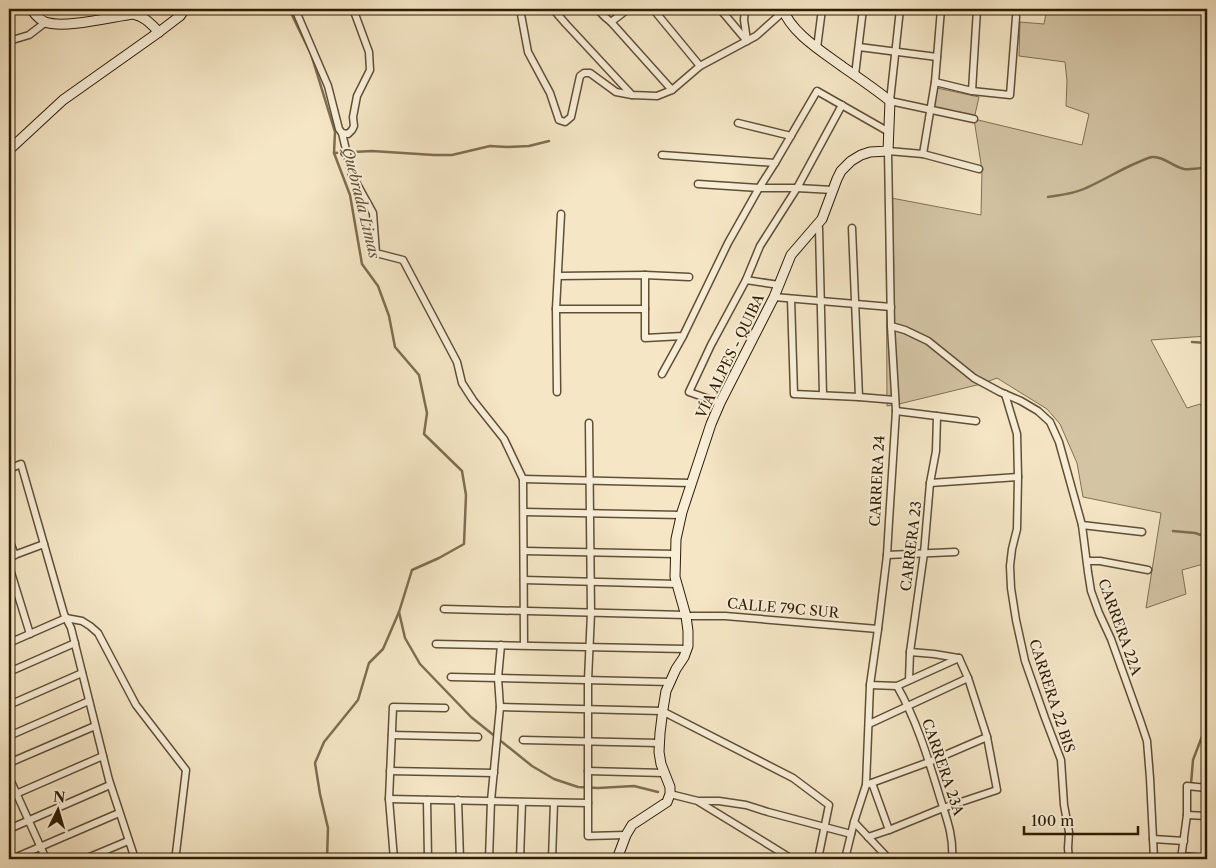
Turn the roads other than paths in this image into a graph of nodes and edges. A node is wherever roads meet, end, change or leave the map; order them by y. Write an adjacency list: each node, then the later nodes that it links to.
1 (31, 9): 19 (street)
2 (186, 9): 21 (street)
3 (295, 9): 40 (street)
4 (355, 9): 40 (street)
5 (520, 9): 33 (street)
6 (553, 9): 33 (street)
7 (597, 9): 20 (street)
8 (628, 9): 20 (street)
9 (653, 9): 28 (street)
10 (720, 9): 23 (street)
11 (745, 9): 23 (street)
12 (822, 9): 25 (street)
13 (863, 9): 24 (street)
14 (900, 9): 26 (street)
15 (941, 9): 27 (street)
16 (976, 9): 32 (street)
17 (783, 10): 23 (street); 25 (street)
18 (1016, 17): 32 (street)
19 (46, 22): 21 (street); 22 (street)
20 (611, 22): 31 (street)
21 (159, 32): 42 (street)
22 (9, 41)
23 (747, 41): 28 (street)
24 (859, 47): 26 (street); 29 (street)
25 (817, 48): 29 (street)
26 (895, 51): 27 (street); 34 (street)
27 (937, 56): 30 (street)
28 (700, 66): 31 (street)
29 (855, 75): 34 (street)
30 (935, 82): 32 (street); 36 (street)
31 (672, 90): 33 (street)
32 (972, 91)
33 (632, 95)
34 (890, 101): 36 (street); 39 (street, CARRERA 24)
35 (842, 105): 39 (street); 41 (street); 50 (street)
36 (930, 109): 37 (street); 44 (street)
37 (974, 119)
38 (738, 123): 41 (street)
39 (889, 132): 43 (street, CARRERA 24)
40 (342, 133): 82 (street)
41 (791, 136): 46 (street)
42 (9, 150)
43 (888, 151): 44 (street); 51 (street, VÍA ALPES - QUIBA); 64 (street, CARRERA 24)
44 (923, 154): 47 (street)
45 (662, 155): 46 (street)
46 (775, 162): 49 (street)
47 (979, 169)
48 (698, 184): 49 (street)
49 (759, 188): 50 (street); 68 (street)
50 (797, 188): 51 (street); 58 (street)
51 (832, 190): 53 (street, VÍA ALPES - QUIBA)
52 (561, 214): 56 (street)
53 (817, 225): 59 (street, VÍA ALPES - QUIBA); 62 (street)
54 (852, 228): 63 (street)
55 (645, 274): 56 (street); 57 (street); 66 (street)
56 (558, 276): 65 (street)
57 (689, 277)
58 (746, 280): 59 (street); 75 (street)
59 (779, 285): 60 (street, VÍA ALPES - QUIBA)
60 (774, 297): 61 (street); 75 (street, VÍA ALPES - QUIBA)
61 (791, 299): 62 (street); 72 (street)
62 (821, 301): 63 (street); 72 (street)
63 (855, 304): 64 (street); 73 (street)
64 (891, 307): 67 (street, CARRERA 24)
65 (556, 309): 66 (street); 70 (street)
66 (645, 309): 68 (street)
67 (891, 326): 71 (street); 74 (street, CARRERA 24)
68 (684, 336): 69 (street)
69 (662, 374)
70 (557, 392)
71 (1005, 394): 81 (street, CARRERA 22 BIS); 89 (street, CARRERA 22A)
72 (823, 395): 73 (street)
73 (859, 397): 74 (street)
74 (895, 400): 76 (street, CARRERA 24)
75 (720, 403): 84 (street, VÍA ALPES - QUIBA)
76 (896, 411): 77 (street); 98 (street, CARRERA 24)
77 (937, 416): 78 (street); 85 (street, CARRERA 23)
78 (976, 421)
79 (589, 423): 83 (street)
80 (9, 469): 92 (street)
81 (1018, 477): 85 (street); 205 (street, CARRERA 22 BIS)
82 (523, 480): 83 (street); 86 (street)
83 (589, 481): 84 (street); 87 (street)
84 (691, 483): 88 (street, VÍA ALPES - QUIBA)
85 (930, 483): 96 (street, CARRERA 23)
86 (524, 512): 87 (street); 93 (street)
87 (590, 513): 88 (street); 94 (street)
88 (681, 515): 97 (street, VÍA ALPES - QUIBA)
89 (1082, 525): 90 (street); 100 (street, CARRERA 22A)
90 (1142, 532)
91 (9, 540): 99 (street)
92 (44, 544): 99 (street); 110 (street)
93 (524, 551): 94 (street); 103 (street)
94 (590, 552): 97 (street); 104 (street)
95 (955, 552): 96 (street)
96 (924, 553): 98 (street); 120 (street, CARRERA 23)
97 (675, 554): 105 (street, VÍA ALPES - QUIBA)
98 (887, 555): 111 (street, CARRERA 24)
99 (12, 556)
100 (1087, 562): 102 (street); 182 (street, CARRERA 22A)
101 (9, 566): 112 (street)
102 (1148, 570)
103 (524, 580): 104 (street); 107 (street)
104 (590, 582): 105 (street); 108 (street)
105 (677, 584): 109 (street, VÍA ALPES - QUIBA)
106 (444, 609): 107 (street, CALLE 79C SUR)
107 (525, 611): 108 (street, CALLE 79C SUR); 117 (street)
108 (591, 613): 109 (street, CALLE 79C SUR); 118 (street)
109 (686, 615): 111 (street, CALLE 79C SUR); 119 (street, VÍA ALPES - QUIBA)
110 (66, 618): 112 (street); 114 (street); 192 (street)
111 (878, 629): 130 (street, CARRERA 24)
112 (30, 634): 113 (street)
113 (9, 643)
114 (75, 643): 122 (street); 123 (street)
115 (436, 644): 116 (street)
116 (500, 645): 117 (street); 125 (street)
117 (524, 646): 118 (street)
118 (590, 647): 119 (street); 127 (street)
119 (686, 649): 129 (street, VÍA ALPES - QUIBA)
120 (910, 652): 121 (street); 128 (street, CARRERA 23)
121 (959, 658): 126 (street); 128 (street)
122 (9, 672)
123 (82, 672): 132 (street); 133 (street)
124 (451, 677): 125 (street)
125 (498, 678): 127 (street); 135 (street)
126 (968, 678): 134 (street); 144 (street)
127 (588, 680): 129 (street); 137 (street)
128 (910, 680): 131 (street)
129 (670, 682): 138 (street, VÍA ALPES - QUIBA)
130 (870, 685): 131 (street); 139 (street, CARRERA 24)
131 (897, 686): 134 (street, CARRERA 23A)
132 (89, 701): 140 (street); 142 (street)
133 (9, 705)
134 (908, 705): 139 (street); 149 (street, CARRERA 23A)
135 (500, 707): 137 (street); 153 (street)
136 (445, 708): 141 (street)
137 (588, 709): 138 (street); 146 (street)
138 (662, 711): 147 (street, VÍA ALPES - QUIBA); 176 (street)
139 (869, 724): 156 (street, CARRERA 24)
140 (95, 726): 148 (street); 150 (street)
141 (392, 735): 143 (street); 151 (street)
142 (9, 736)
143 (478, 737)
144 (987, 737): 149 (street); 170 (street)
145 (522, 740): 146 (street)
146 (588, 742): 147 (street); 152 (street)
147 (660, 743): 154 (street, VÍA ALPES - QUIBA)
148 (103, 756): 157 (street); 159 (street)
149 (929, 762): 156 (street); 170 (street, CARRERA 23A)
150 (9, 763)
151 (390, 771): 153 (street); 162 (street)
152 (588, 771): 154 (street); 169 (street)
153 (494, 773): 165 (street)
154 (664, 773): 160 (street, VÍA ALPES - QUIBA)
155 (9, 777): 159 (street)
156 (869, 784): 175 (street, CARRERA 24); 178 (street)
157 (110, 785): 171 (street); 174 (street)
158 (1207, 788): 172 (street)
159 (16, 794): 161 (street); 174 (street)
160 (670, 794): 166 (street); 180 (street)
161 (9, 797)
162 (389, 799): 163 (street); 193 (street)
163 (427, 800): 164 (street); 194 (street)
164 (458, 800): 165 (street); 195 (street)
165 (491, 801): 167 (street); 196 (street)
166 (698, 801): 176 (street); 200 (street)
167 (522, 802): 168 (street); 197 (street)
168 (554, 803): 169 (street); 198 (street)
169 (588, 803): 180 (street)
170 (943, 808): 178 (street); 204 (street, CARRERA 23A)
171 (119, 813): 183 (street); 185 (street)
172 (1187, 815): 173 (street); 184 (street)
173 (1207, 816)
174 (28, 821): 177 (street); 185 (street)
175 (854, 822): 179 (street, CARRERA 24); 181 (street)
176 (824, 827): 179 (street); 201 (street)
177 (9, 829)
178 (889, 830): 181 (street)
179 (851, 834): 202 (street, CARRERA 24)
180 (626, 836): 199 (street)
181 (868, 837): 203 (street)
182 (1153, 839): 184 (street); 206 (street, CARRERA 22A)
183 (128, 840): 190 (street); 191 (street)
184 (1184, 841): 186 (street)
185 (40, 847): 188 (street); 189 (street)
186 (1181, 858): 187 (street)
187 (1207, 858)
188 (12, 859)
189 (46, 859)
190 (85, 859)
191 (134, 859)
192 (178, 859)
193 (394, 859)
194 (428, 859)
195 (460, 859)
196 (489, 859)
197 (520, 859)
198 (552, 859)
199 (619, 859)
200 (792, 859)
201 (818, 859)
202 (845, 859)
203 (889, 859)
204 (952, 859)
205 (1069, 859)
206 (1154, 859)

